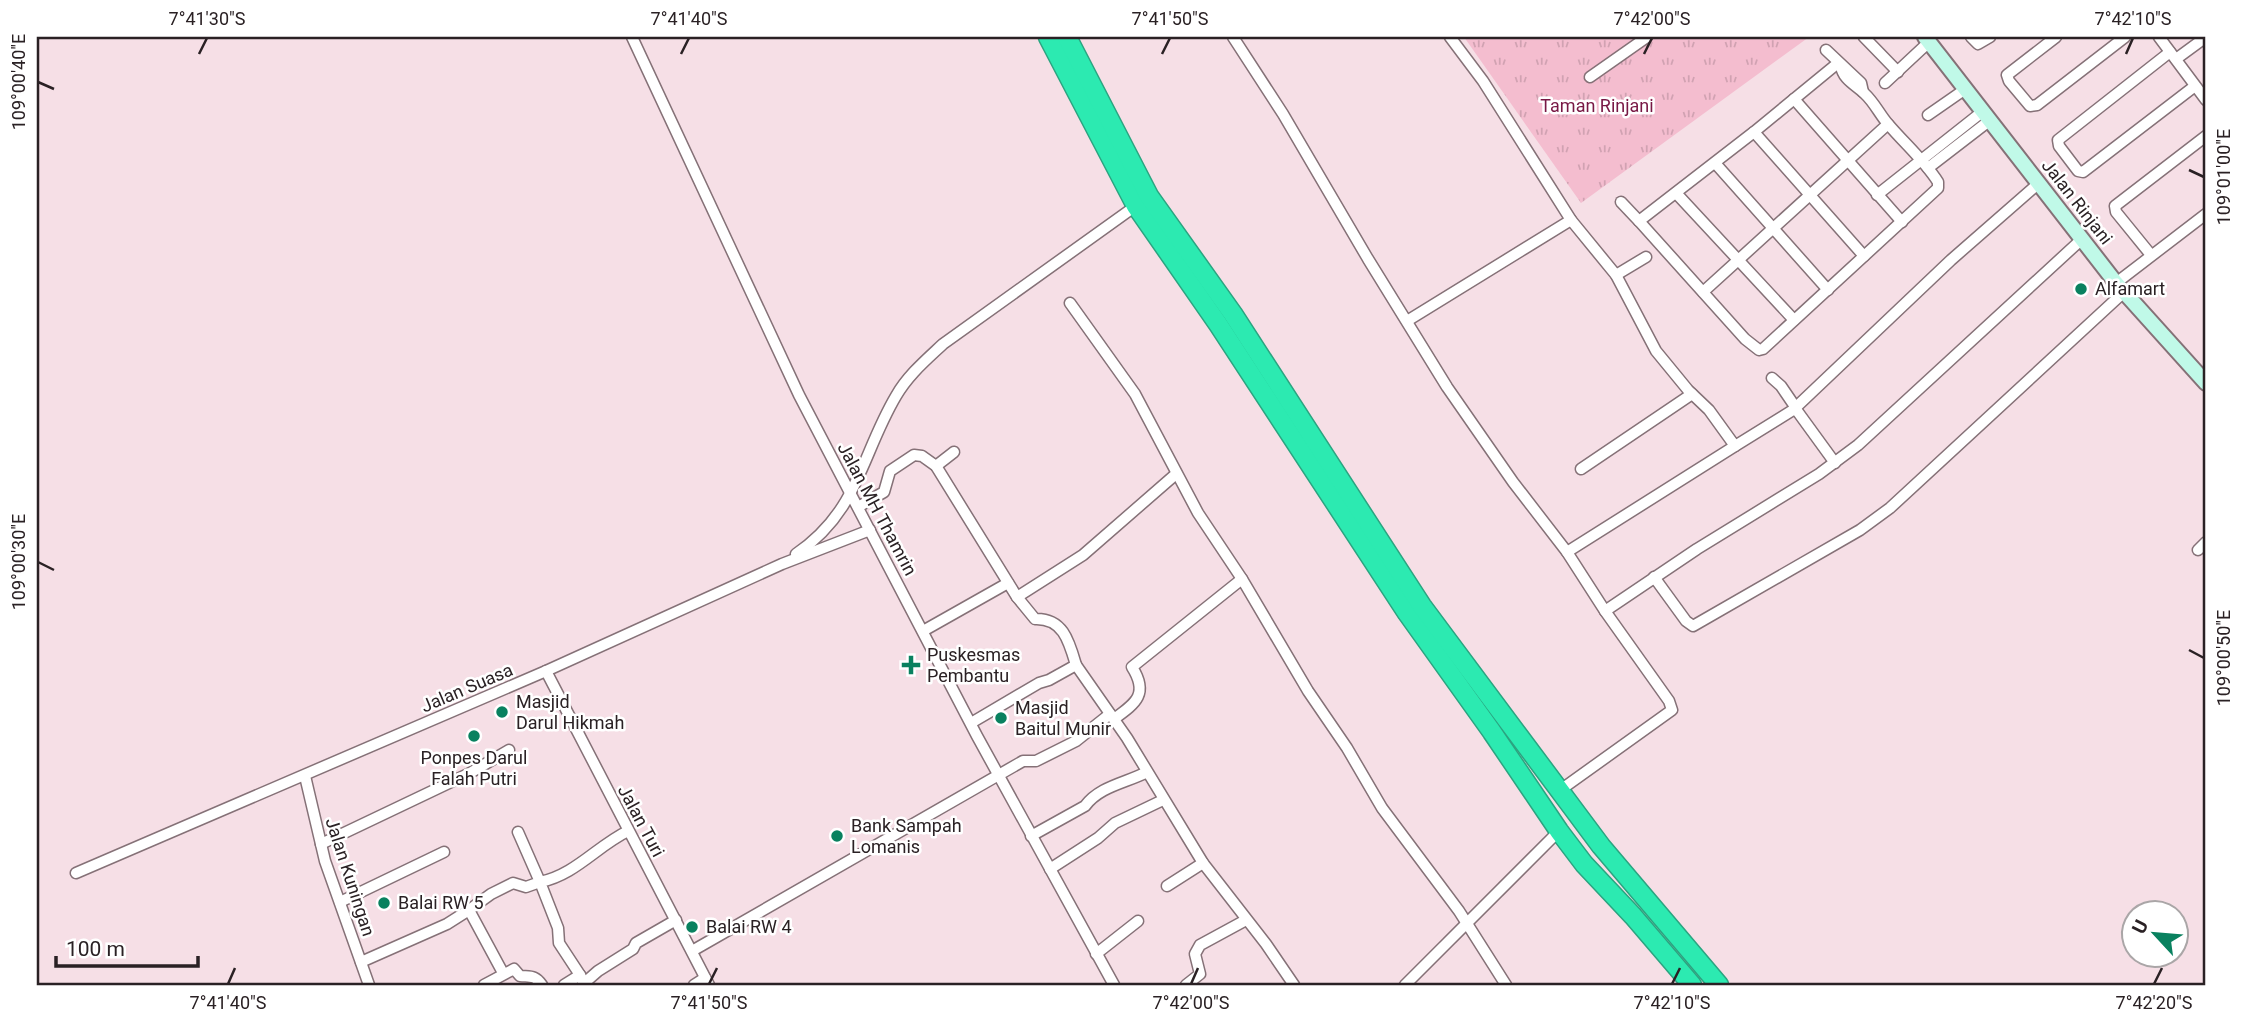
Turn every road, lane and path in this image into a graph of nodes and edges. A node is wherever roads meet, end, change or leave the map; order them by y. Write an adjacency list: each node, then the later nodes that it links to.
1 (632, 37): 66 (street, Jalan MH Thamrin)
2 (1048, 37): 36 (highway)
3 (1067, 37): 36 (highway)
4 (1233, 37): 54 (street)
5 (1450, 37): 39 (street)
6 (1647, 37): 19 (street)
7 (1864, 37): 18 (street)
8 (1971, 37): 9 (street)
9 (1990, 37)
10 (2056, 37): 11 (street)
11 (2124, 37)
12 (2159, 37): 16 (street)
13 (2206, 37): 16 (street)
14 (1927, 39): 18 (street); 21 (street, Jalan Rinjani)
15 (1826, 50): 17 (street)
16 (2173, 56): 22 (street); 22 (street)
17 (1839, 64): 23 (street); 26 (street)
18 (1898, 72): 20 (street)
19 (1590, 77)
20 (1885, 83)
21 (1964, 89): 24 (street); 25 (street, Jalan Rinjani)
22 (2202, 91)
23 (1794, 99): 27 (street); 29 (street)
24 (1928, 115)
25 (1985, 117): 31 (street); 32 (street, Jalan Rinjani)
26 (1888, 124): 29 (street); 31 (street)
27 (1754, 132): 30 (street); 34 (street)
28 (2206, 136): 44 (street)
29 (1847, 161): 34 (street); 35 (street)
30 (1716, 163): 33 (street); 42 (street)
31 (1925, 163): 35 (street); 41 (street)
32 (2039, 183): 43 (street, Jalan Rinjani); 58 (street)
33 (1676, 193): 40 (street); 47 (street)
34 (1810, 194): 42 (street); 46 (street)
35 (1877, 195): 41 (street)
36 (1142, 201): 65 (highway); 66 (street)
37 (1621, 202): 40 (street)
38 (2206, 214): 44 (street)
39 (1571, 220): 48 (street); 54 (street)
40 (1639, 221): 51 (street)
41 (1902, 222): 46 (street)
42 (1772, 227): 47 (street); 50 (street)
43 (2082, 239): 49 (street, Jalan Rinjani); 61 (street)
44 (2151, 256): 49 (street)
45 (1646, 257): 48 (street)
46 (1864, 257): 50 (street)
47 (1737, 258): 51 (street); 53 (street)
48 (1616, 275): 57 (street)
49 (2120, 288): 56 (street, Jalan Rinjani); 71 (street)
50 (1828, 290): 53 (street)
51 (1703, 292): 53 (street)
52 (1070, 303): 64 (street)
53 (1794, 320)
54 (1407, 321): 69 (street)
55 (1772, 378): 58 (street)
56 (2206, 383)
57 (1692, 394): 59 (street); 63 (street)
58 (1796, 408): 59 (street); 61 (street)
59 (1735, 446): 69 (street)
60 (954, 452): 62 (street)
61 (1835, 463): 71 (street)
62 (936, 466): 67 (street); 73 (street)
63 (1581, 469)
64 (1176, 474): 72 (street); 74 (street)
65 (1326, 474): 82 (highway); 83 (highway)
66 (851, 494): 67 (street, Jalan MH Thamrin); 70 (street)
67 (858, 507): 68 (street, Jalan MH Thamrin)
68 (870, 530): 70 (street, Jalan Suasa); 76 (street, Jalan MH Thamrin)
69 (1567, 552): 75 (street)
70 (782, 564): 78 (street, Jalan Suasa)
71 (1654, 578): 75 (street)
72 (1242, 579): 79 (street); 107 (street)
73 (1008, 583): 74 (street); 76 (street)
74 (1017, 597): 77 (street)
75 (1605, 611): 87 (street)
76 (923, 631): 80 (street, Jalan MH Thamrin)
77 (1076, 665): 79 (street); 80 (street)
78 (546, 671): 85 (street, Jalan Suasa); 89 (street, Jalan Turi)
79 (1112, 717): 84 (street); 86 (street)
80 (971, 723): 86 (street, Jalan MH Thamrin)
81 (509, 750): 93 (street)
82 (1533, 758): 83 (highway); 87 (highway)
83 (1518, 771): 90 (highway)
84 (1147, 772): 88 (street); 92 (street)
85 (305, 776): 93 (street, Jalan Kuningan); 99 (street, Jalan Suasa)
86 (999, 776): 92 (street, Jalan MH Thamrin); 110 (street)
87 (1559, 791): 94 (highway)
88 (1163, 800): 96 (street); 98 (street)
89 (628, 831): 100 (street); 104 (street, Jalan Turi)
90 (1559, 831): 97 (highway); 107 (street)
91 (518, 832): 100 (street)
92 (1031, 835): 98 (street, Jalan MH Thamrin)
93 (321, 844): 102 (street, Jalan Kuningan)
94 (1601, 846): 97 (highway); 108 (highway)
95 (444, 852): 102 (street)
96 (1203, 863): 101 (street); 105 (street)
97 (1584, 864): 109 (highway)
98 (1050, 869): 111 (street, Jalan MH Thamrin)
99 (76, 873)
100 (540, 882): 103 (street); 114 (street)
101 (1167, 886)
102 (340, 902): 112 (street, Jalan Kuningan)
103 (469, 910): 112 (street); 113 (street)
104 (676, 920): 110 (street, Jalan Turi); 114 (street)
105 (1246, 920): 122 (street); 123 (street)
106 (1138, 921): 111 (street)
107 (1468, 923): 124 (street); 125 (street)
108 (1676, 936): 109 (highway); 127 (highway)
109 (1660, 948): 126 (highway)
110 (692, 951): 115 (street, Jalan Turi)
111 (1096, 954): 121 (street, Jalan MH Thamrin)
112 (361, 962): 116 (street, Jalan Kuningan)
113 (503, 973): 117 (street); 118 (street)
114 (582, 980): 119 (street)
115 (707, 981): 120 (street)
116 (369, 985)
117 (484, 985)
118 (542, 985)
119 (564, 985)
120 (694, 985)
121 (1114, 985)
122 (1186, 985)
123 (1294, 985)
124 (1405, 985)
125 (1506, 985)
126 (1692, 985)
127 (1719, 985)

